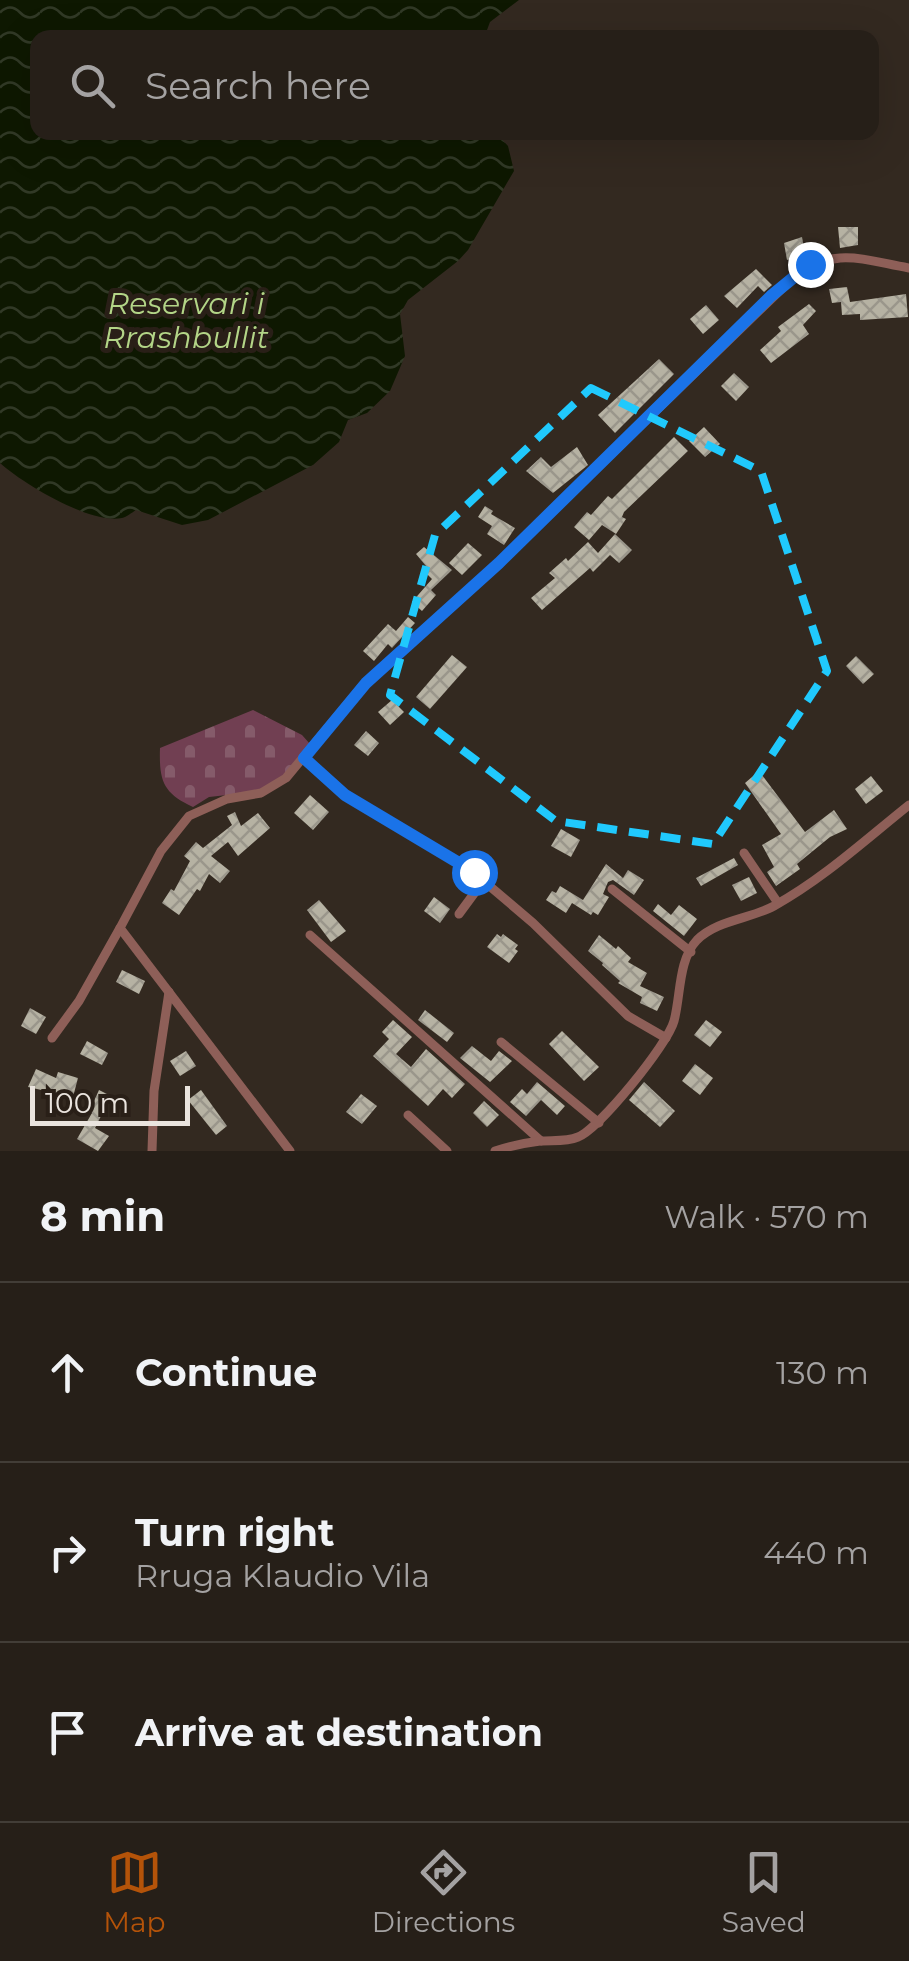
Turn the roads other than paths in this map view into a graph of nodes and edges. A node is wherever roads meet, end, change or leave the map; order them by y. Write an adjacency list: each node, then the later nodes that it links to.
1 (909, 268): 2 (street)
2 (304, 758): 5 (street); 9 (street)
3 (909, 805): 7 (street)
4 (744, 854): 7 (street)
5 (484, 880): 8 (street); 14 (street)
6 (612, 889): 11 (street)
7 (778, 903): 11 (street)
8 (459, 914)
9 (120, 928): 12 (street); 13 (street)
10 (310, 935): 18 (street)
11 (691, 952): 14 (street)
12 (169, 992): 19 (street); 20 (street)
13 (52, 1038)
14 (666, 1038): 17 (street)
15 (501, 1042): 17 (street)
16 (408, 1116): 21 (street)
17 (598, 1123): 18 (street)
18 (541, 1141): 22 (street)
19 (152, 1151)
20 (290, 1151)
21 (447, 1151)
22 (495, 1151)

